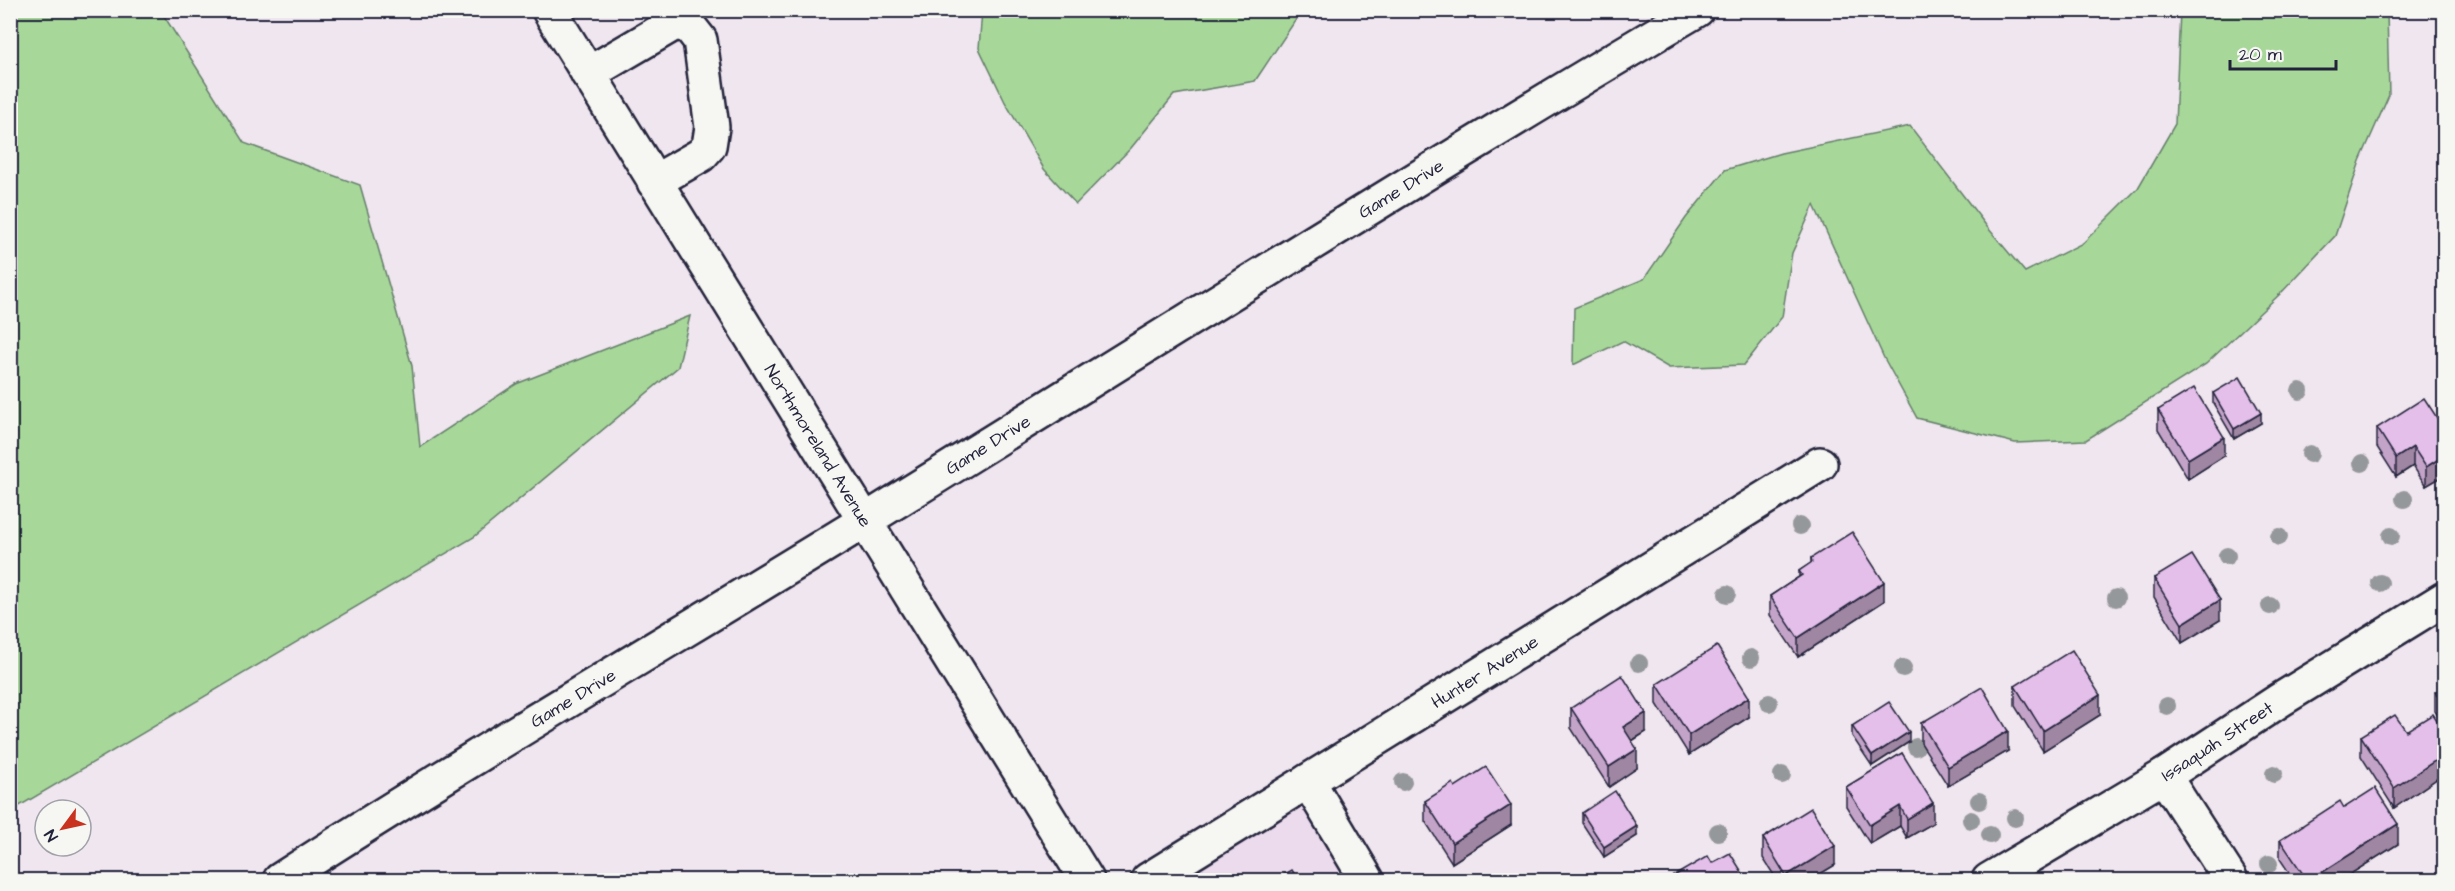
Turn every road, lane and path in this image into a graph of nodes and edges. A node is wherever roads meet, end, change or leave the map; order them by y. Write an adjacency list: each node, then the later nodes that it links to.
1 (549, 10): 3 (street, Northmoreland Avenue)
2 (1697, 10): 6 (street, Game Drive)
3 (588, 74): 4 (street, Northmoreland Avenue); 4 (street)
4 (654, 182): 6 (street, Northmoreland Avenue)
5 (1820, 464): 9 (street, Hunter Avenue)
6 (864, 521): 10 (street, Game Drive); 11 (street, Northmoreland Avenue)
7 (2445, 598): 8 (street, Issaquah Street)
8 (2164, 776): 14 (street, Issaquah Street); 15 (street)
9 (1308, 781): 12 (street, Hunter Avenue); 13 (street)
10 (280, 880)
11 (1087, 880)
12 (1148, 880)
13 (1367, 880)
14 (1989, 880)
15 (2231, 880)

